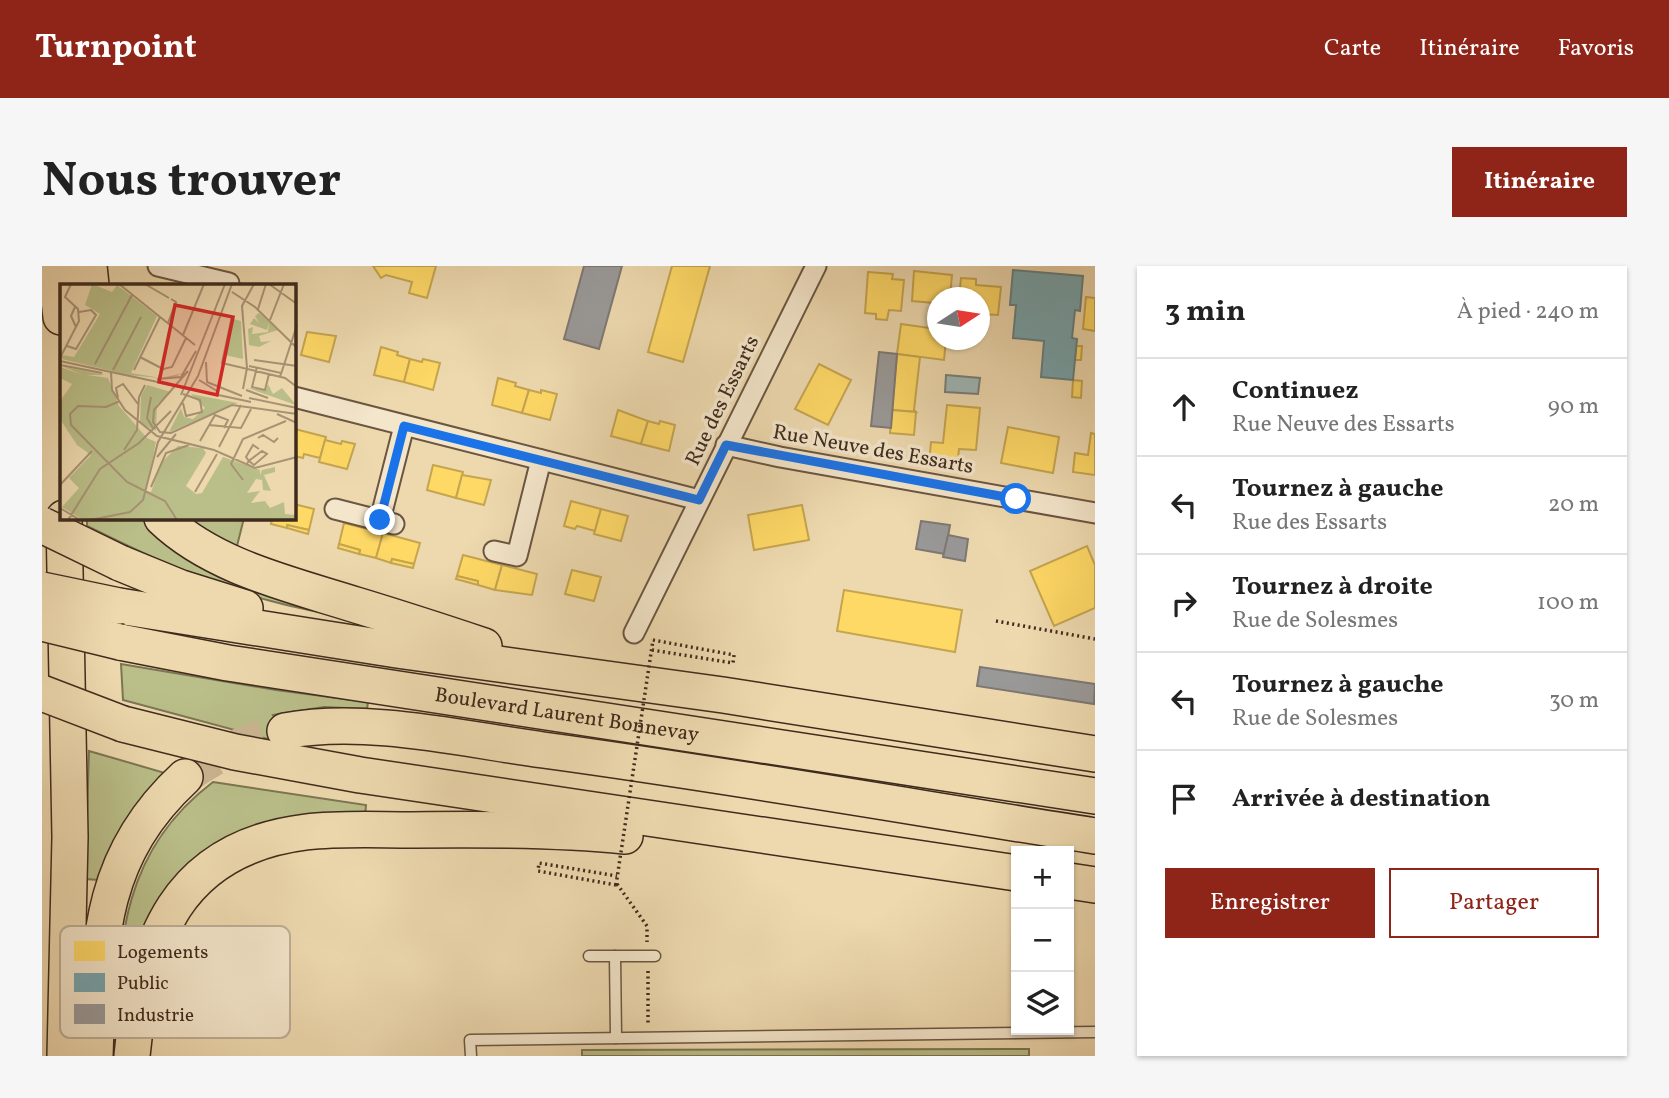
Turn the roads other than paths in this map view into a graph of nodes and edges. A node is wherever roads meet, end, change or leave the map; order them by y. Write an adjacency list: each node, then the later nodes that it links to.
1 (55, 266): 7 (highway)
2 (89, 266): 6 (highway)
3 (158, 266): 5 (street)
4 (816, 266): 10 (street, Rue des Essarts)
5 (231, 278)
6 (91, 284)
7 (60, 308)
8 (296, 398): 9 (street)
9 (404, 426): 11 (street); 13 (street)
10 (726, 445): 12 (street, Rue des Essarts); 14 (street, Rue Neuve des Essarts)
11 (541, 460): 12 (street); 18 (street)
12 (699, 500): 21 (street, Rue des Essarts)
13 (335, 509)
14 (1095, 513)
15 (64, 520): 35 (highway)
16 (164, 520): 22 (highway)
17 (42, 525): 22 (highway, bridge)
18 (494, 551)
19 (42, 590): 22 (highway, bridge)
20 (42, 624): 29 (highway, Boulevard Laurent Bonnevay, bridge)
21 (634, 633)
22 (557, 671): 27 (highway)
23 (42, 693): 25 (highway, bridge)
24 (42, 709): 25 (highway)
25 (122, 729): 31 (highway)
26 (285, 731): 30 (highway)
27 (1095, 754)
28 (185, 777): 36 (highway)
29 (1095, 796)
30 (1095, 836)
31 (817, 844): 32 (highway); 37 (highway)
32 (1011, 872)
33 (1074, 882): 34 (highway)
34 (1095, 885)
35 (68, 926)
36 (104, 926)
37 (162, 926)
38 (589, 956): 39 (lane)
39 (615, 956): 40 (lane); 45 (lane)
40 (655, 956)
41 (1095, 1031): 45 (lane)
42 (65, 1038): 46 (highway)
43 (96, 1038): 47 (highway)
44 (134, 1038): 48 (highway)
45 (616, 1038): 49 (lane)
46 (65, 1056)
47 (95, 1056)
48 (132, 1056)
49 (471, 1056)

